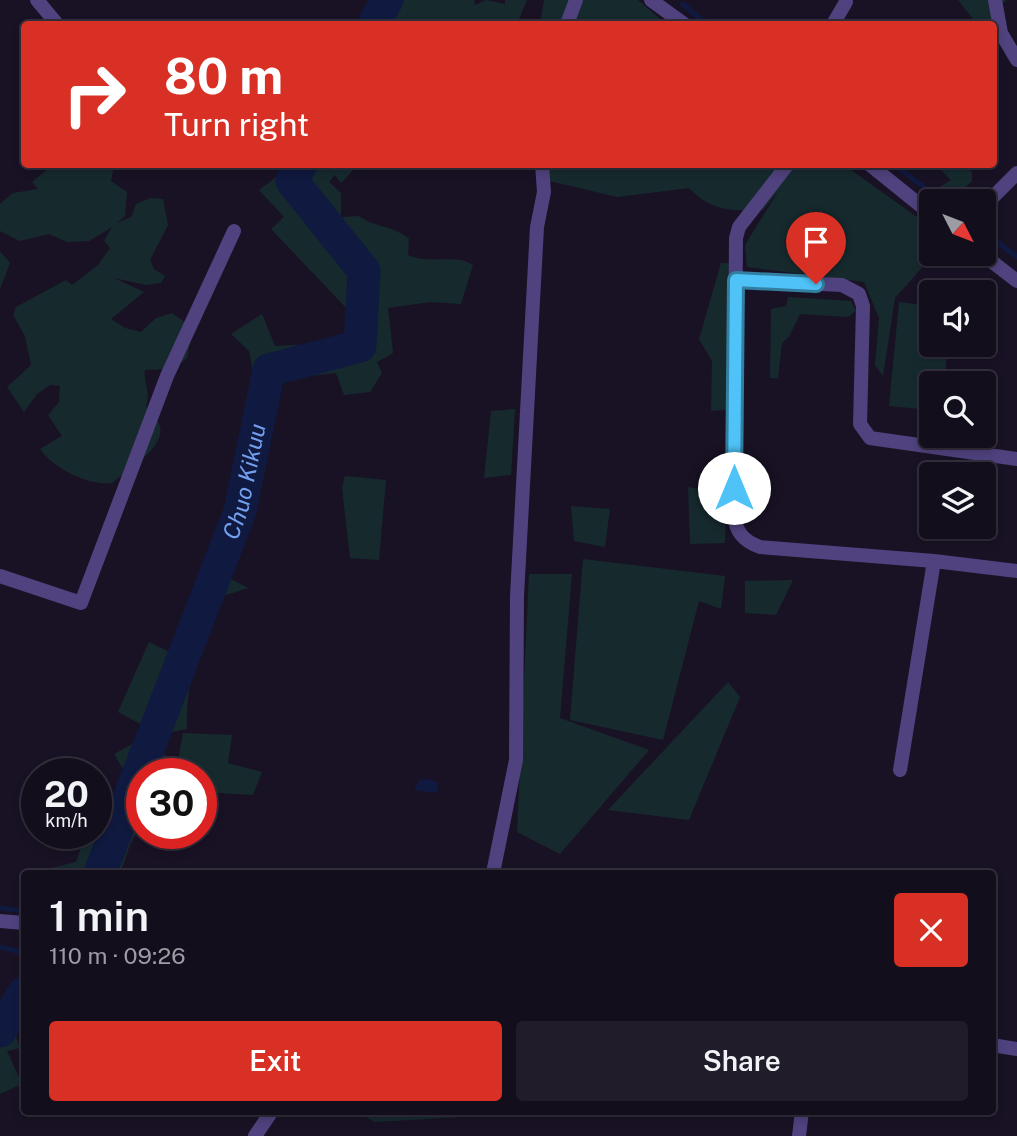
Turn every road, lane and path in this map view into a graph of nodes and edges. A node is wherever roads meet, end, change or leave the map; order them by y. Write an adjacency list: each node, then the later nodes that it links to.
1 (37, 0): 6 (street)
2 (576, 0): 7 (street)
3 (652, 0): 8 (street)
4 (995, 0): 10 (street)
5 (846, 2): 9 (street)
6 (54, 21)
7 (567, 21)
8 (680, 21)
9 (835, 21)
10 (1017, 60)
11 (542, 168): 26 (street)
12 (785, 168): 19 (street)
13 (874, 168): 16 (street)
14 (1017, 173): 15 (street)
15 (996, 194)
16 (919, 204)
17 (234, 231): 24 (street)
18 (996, 265): 20 (street)
19 (736, 280): 21 (street); 22 (street)
20 (1017, 281)
21 (1017, 459)
22 (934, 561): 23 (street); 25 (street)
23 (1017, 571)
24 (0, 576)
25 (900, 770)
26 (494, 870)
27 (0, 921): 28 (street)
28 (21, 923)
29 (996, 1046): 30 (street)
30 (1017, 1049)
31 (269, 1115): 33 (street)
32 (802, 1115): 34 (street)
33 (255, 1136)
34 (799, 1136)

